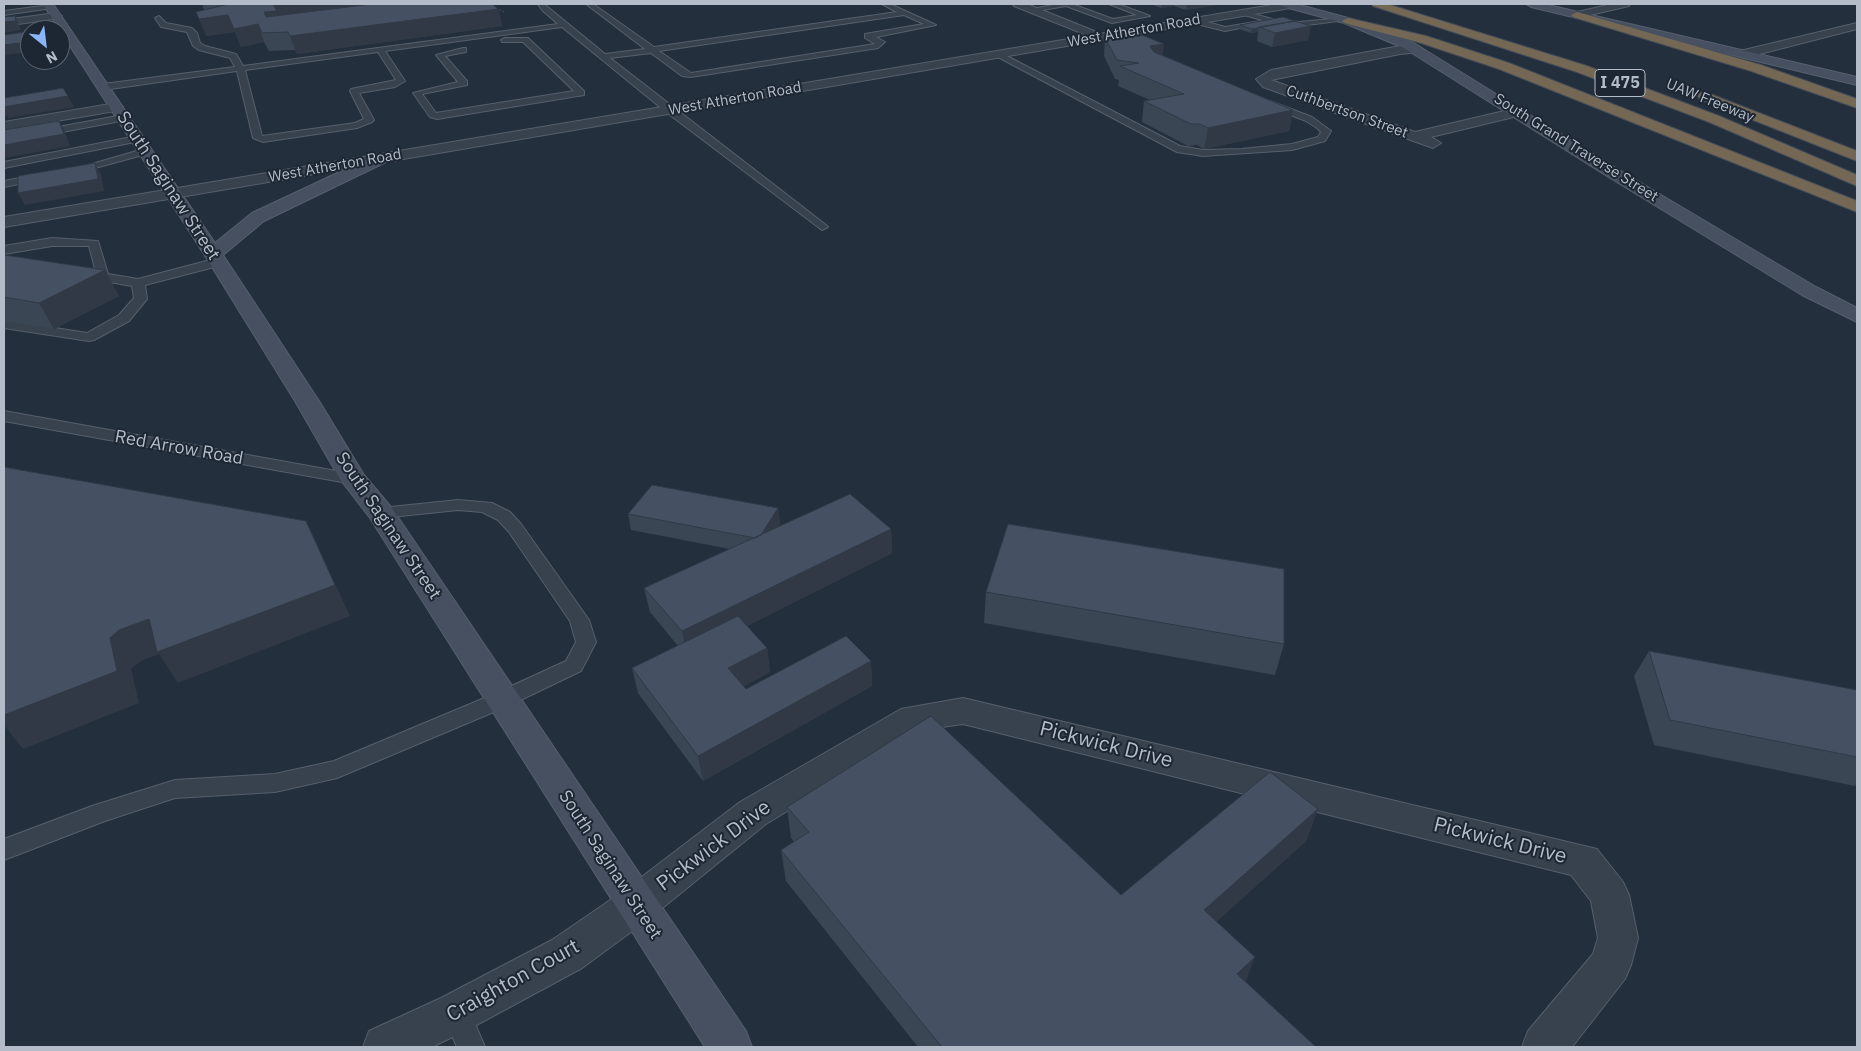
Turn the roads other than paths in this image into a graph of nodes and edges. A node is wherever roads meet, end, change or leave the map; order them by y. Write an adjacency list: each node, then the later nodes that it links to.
1 (541, 4): 22 (lane)
2 (589, 4): 28 (lane)
3 (885, 4): 14 (lane)
4 (1018, 4): 12 (street)
5 (1068, 4): 6 (lane); 12 (lane)
6 (1112, 4)
7 (1290, 4): 15 (street, West Atherton Road); 20 (main road, South Grand Traverse Street)
8 (1377, 4): 52 (highway, UAW Freeway / I 475)
9 (1532, 4): 16 (main road)
10 (1625, 4): 16 (street)
11 (52, 9): 13 (lane); 21 (street); 34 (main road, South Saginaw Street)
12 (1031, 10): 24 (street)
13 (4, 13)
14 (905, 13): 28 (lane); 28 (lane)
15 (1243, 13): 18 (street, West Atherton Road); 19 (lane)
16 (1577, 15): 30 (main road); 37 (highway)
17 (159, 18): 32 (lane)
18 (1196, 21): 19 (lane); 24 (street, West Atherton Road)
19 (1272, 21): 20 (lane)
20 (1345, 21): 26 (main road, South Grand Traverse Street); 55 (highway)
21 (4, 24)
22 (564, 25): 25 (lane); 31 (lane)
23 (1857, 26): 30 (street)
24 (1103, 37): 29 (street, West Atherton Road)
25 (478, 44): 25 (lane); 27 (lane)
26 (1417, 49): 40 (main road, South Grand Traverse Street); 43 (street, Cuthbertson Street)
27 (380, 50): 32 (lane); 32 (lane)
28 (653, 50): 31 (lane)
29 (999, 54): 36 (lane); 38 (street, West Atherton Road)
30 (1744, 54): 33 (main road)
31 (604, 58): 38 (lane)
32 (239, 68): 34 (lane)
33 (1857, 81)
34 (103, 87): 39 (main road, South Saginaw Street)
35 (1696, 93): 49 (highway, UAW Freeway)
36 (1262, 101)
37 (1857, 104)
38 (669, 110): 50 (street, West Atherton Road); 57 (lane)
39 (120, 112): 42 (street); 44 (lane); 45 (main road, South Saginaw Street)
40 (1517, 112): 43 (street); 61 (main road, South Grand Traverse Street)
41 (4, 126): 42 (street)
42 (43, 126): 44 (lane); 46 (lane)
43 (1416, 136): 47 (street, Cuthbertson Street)
44 (75, 139): 45 (lane); 51 (lane)
45 (137, 139): 48 (main road, South Saginaw Street)
46 (4, 140)
47 (1433, 143)
48 (147, 151): 53 (lane); 54 (main road, South Saginaw Street)
49 (1857, 156)
50 (382, 158): 54 (street, West Atherton Road); 59 (main road)
51 (4, 165)
52 (1857, 181)
53 (4, 184)
54 (173, 193): 56 (street, West Atherton Road); 59 (main road, South Saginaw Street)
55 (1857, 207)
56 (4, 222)
57 (822, 227)
58 (4, 250): 60 (lane)
59 (215, 258): 60 (lane); 64 (main road, South Saginaw Street)
60 (138, 283): 62 (lane)
61 (1857, 316)
62 (4, 324)
63 (4, 416): 64 (lane, Red Arrow Road)
64 (353, 479): 65 (main road, South Saginaw Street)
65 (381, 513): 66 (main road, South Saginaw Street); 66 (lane)
66 (501, 700): 67 (lane); 68 (main road, South Saginaw Street)
67 (4, 850)
68 (636, 905): 69 (street, Craighton Court); 71 (main road, South Saginaw Street); 72 (street, Pickwick Drive)
69 (464, 1030): 70 (street, Craighton Court)
70 (385, 1047)
71 (730, 1047)
72 (1544, 1047)

